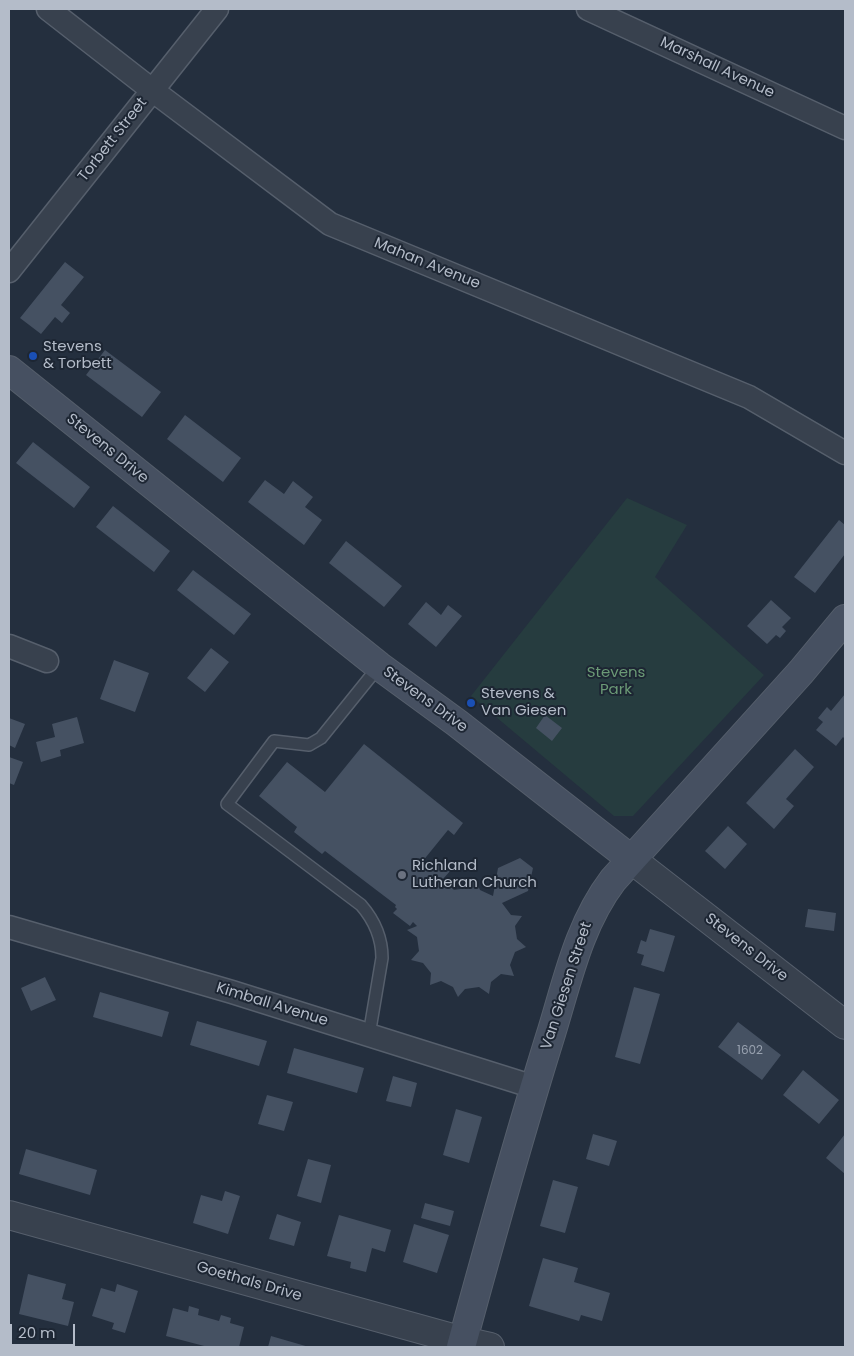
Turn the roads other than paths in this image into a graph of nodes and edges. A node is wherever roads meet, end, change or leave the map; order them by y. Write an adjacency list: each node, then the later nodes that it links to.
1 (48, 9): 4 (street, Mahan Avenue)
2 (217, 9): 4 (street, Torbett Street)
3 (588, 9): 5 (street, Marshall Avenue)
4 (152, 90): 6 (street, Torbett Street); 8 (street, Mahan Avenue)
5 (845, 128)
6 (9, 271)
7 (9, 370): 12 (main road, Stevens Drive)
8 (845, 453)
9 (845, 619): 13 (main road, Van Giesen Street)
10 (9, 646): 11 (street)
11 (47, 661)
12 (379, 666): 13 (main road, Stevens Drive); 16 (lane)
13 (631, 859): 15 (street, Stevens Drive); 17 (main road, Van Giesen Street)
14 (9, 927): 16 (street, Kimball Avenue)
15 (845, 1026)
16 (368, 1035): 17 (street, Kimball Avenue)
17 (534, 1087): 19 (main road, Van Giesen Street)
18 (9, 1215): 19 (street, Goethals Drive)
19 (462, 1344): 20 (street, Goethals Drive)
20 (490, 1347)

